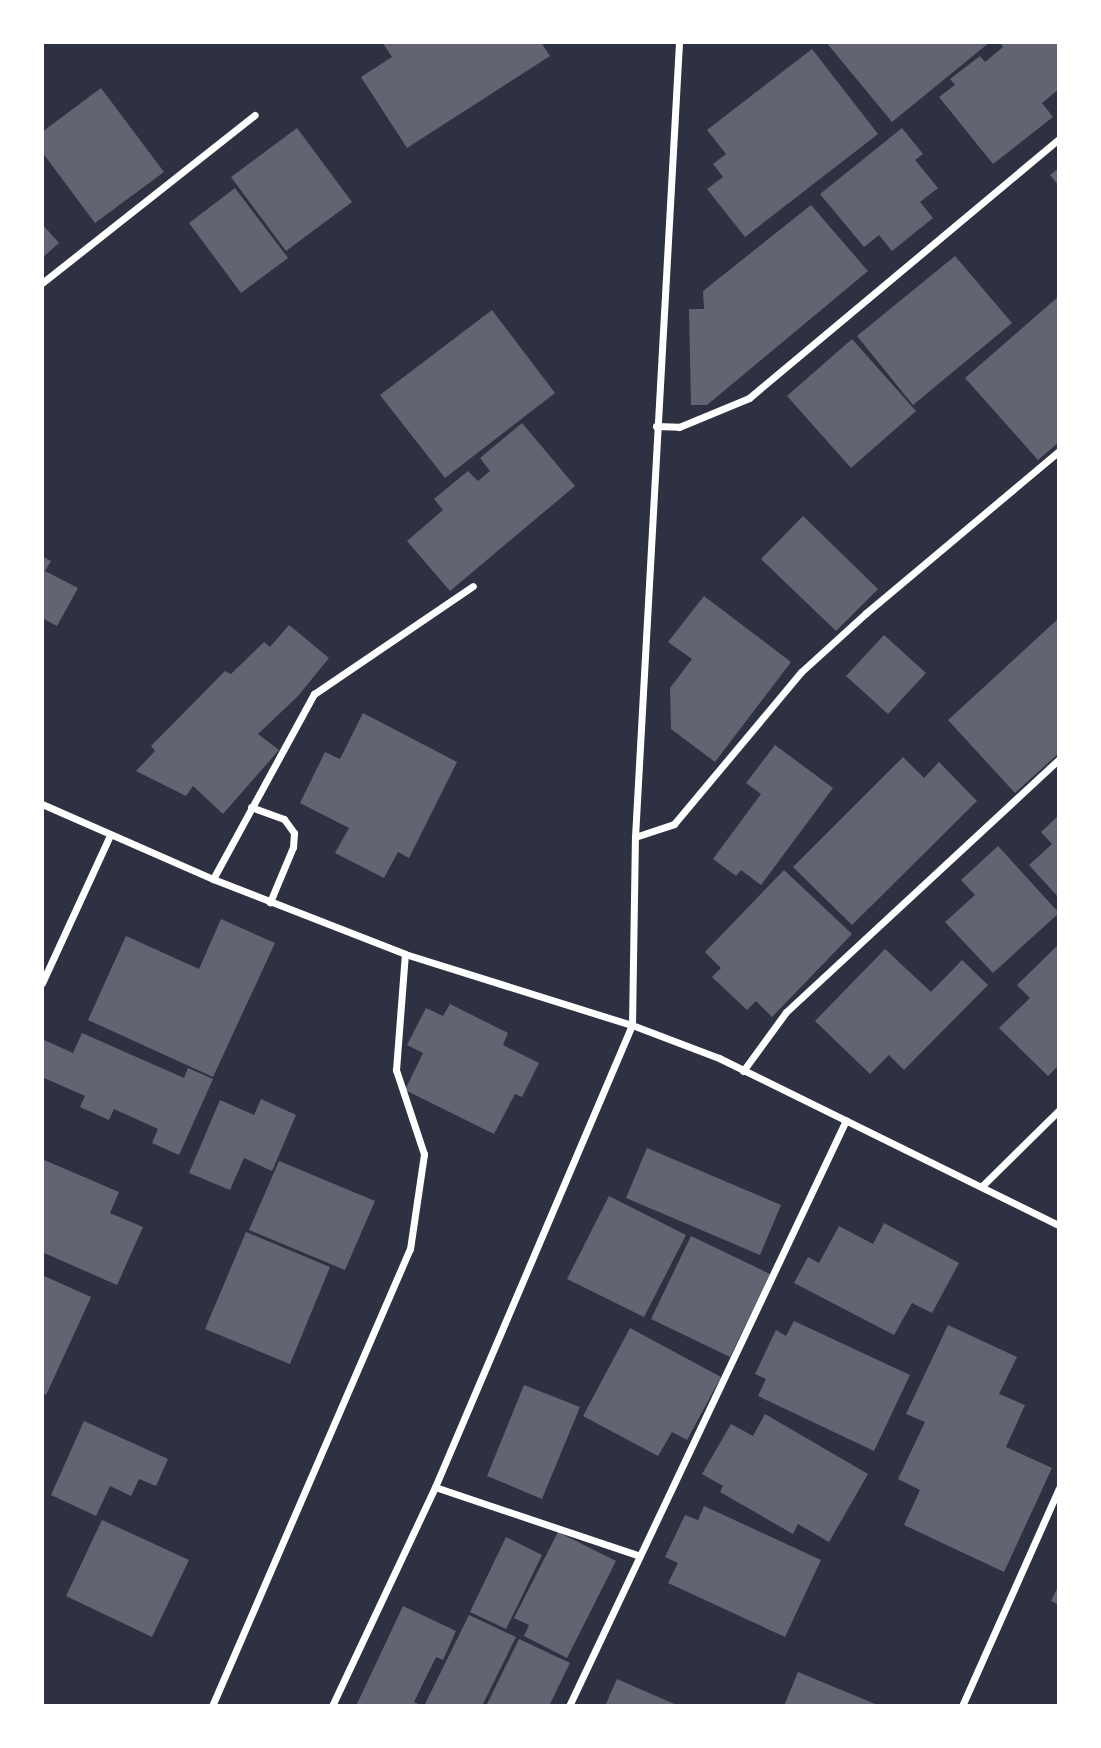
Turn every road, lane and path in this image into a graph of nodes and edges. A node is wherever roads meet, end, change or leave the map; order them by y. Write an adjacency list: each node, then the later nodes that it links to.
1 (679, 42): 5 (street)
2 (256, 115): 4 (street)
3 (1059, 139): 5 (street)
4 (42, 283)
5 (656, 426): 12 (street)
6 (1059, 451): 12 (street)
7 (473, 586): 10 (street)
8 (1059, 759): 18 (street)
9 (42, 804): 11 (street)
10 (251, 807): 13 (street); 14 (street)
11 (110, 835): 13 (street); 16 (street)
12 (635, 837): 17 (street)
13 (214, 879): 14 (street)
14 (270, 902): 15 (street)
15 (405, 954): 17 (street); 26 (street)
16 (42, 983)
17 (632, 1025): 18 (street); 23 (street)
18 (743, 1071): 20 (street)
19 (1059, 1110): 21 (street)
20 (846, 1120): 21 (street); 25 (street)
21 (982, 1186): 22 (street)
22 (1059, 1225)
23 (435, 1487): 25 (street); 27 (street)
24 (1059, 1488): 29 (street)
25 (637, 1555): 28 (street)
26 (212, 1706)
27 (332, 1706)
28 (569, 1706)
29 (962, 1706)

